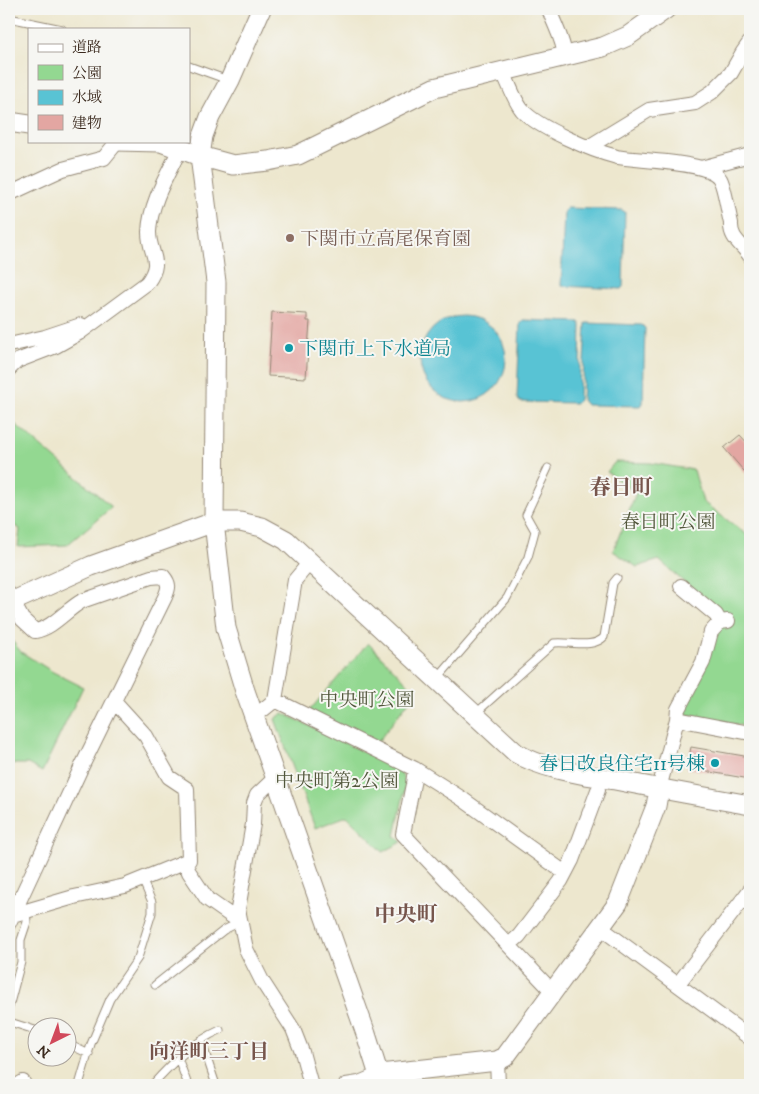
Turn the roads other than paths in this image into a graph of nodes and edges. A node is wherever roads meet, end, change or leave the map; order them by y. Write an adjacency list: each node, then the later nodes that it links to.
1 (261, 9): 10 (street)
2 (549, 9): 7 (street)
3 (666, 9): 7 (street)
4 (9, 18): 5 (lane)
5 (57, 28)
6 (750, 42): 14 (street)
7 (565, 57): 9 (street)
8 (190, 66): 10 (lane)
9 (503, 72): 14 (street); 17 (street)
10 (230, 80): 17 (street)
11 (9, 122): 12 (street)
12 (28, 125)
13 (116, 142): 15 (street); 19 (street)
14 (590, 146): 18 (street)
15 (180, 148): 17 (street); 21 (street)
16 (750, 155): 18 (street)
17 (200, 156): 25 (street)
18 (700, 168): 20 (street)
19 (9, 194)
20 (750, 256)
21 (98, 319): 22 (street); 23 (street)
22 (9, 345)
23 (9, 369)
24 (548, 468): 30 (lane)
25 (214, 522): 26 (street); 29 (street); 34 (street)
26 (310, 562): 30 (street); 31 (street)
27 (617, 578): 33 (lane)
28 (681, 586): 35 (street)
29 (10, 600): 32 (street)
30 (437, 680): 33 (street)
31 (275, 700): 34 (street); 37 (street)
32 (115, 702): 42 (street); 48 (street)
33 (475, 714): 39 (street)
34 (254, 717): 38 (street)
35 (677, 719): 36 (street); 39 (street)
36 (750, 733)
37 (414, 769): 43 (street); 51 (street)
38 (276, 777): 49 (street); 65 (street)
39 (659, 789): 41 (street); 54 (street)
40 (598, 790): 43 (street)
41 (750, 805)
42 (185, 862): 44 (street); 49 (street)
43 (565, 873): 51 (street)
44 (142, 879): 47 (street); 62 (lane)
45 (750, 890): 46 (street)
46 (746, 905): 52 (street)
47 (26, 911): 48 (street); 55 (lane)
48 (10, 918)
49 (240, 922): 53 (lane); 70 (street)
50 (609, 934): 52 (street)
51 (509, 945): 54 (street)
52 (678, 984): 59 (street)
53 (155, 985)
54 (553, 992): 64 (street)
55 (9, 1007)
56 (9, 1020): 57 (lane)
57 (28, 1028)
58 (220, 1030): 60 (lane)
59 (750, 1039)
60 (200, 1040): 63 (lane); 69 (lane)
61 (78, 1049): 62 (lane)
62 (89, 1054): 67 (lane)
63 (178, 1058): 66 (lane); 68 (lane)
64 (497, 1061): 65 (street); 72 (street)
65 (381, 1080): 71 (street)
66 (154, 1084)
67 (80, 1085)
68 (188, 1085)
69 (216, 1085)
70 (311, 1085)
71 (346, 1085)
72 (498, 1085)

